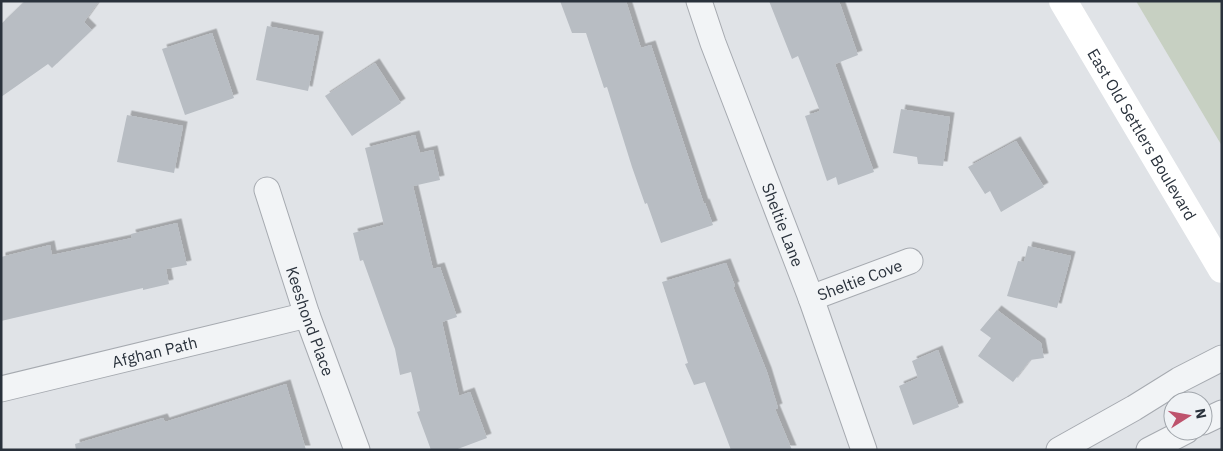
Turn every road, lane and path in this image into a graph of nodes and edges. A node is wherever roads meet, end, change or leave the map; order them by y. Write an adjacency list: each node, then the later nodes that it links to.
1 (699, 1): 6 (street, Sheltie Lane)
2 (1062, 1): 5 (main road, East Old Settlers Boulevard)
3 (267, 190): 7 (street, Keeshond Place)
4 (910, 261): 6 (street, Sheltie Cove)
5 (1222, 269)
6 (811, 298): 12 (street, Sheltie Lane)
7 (307, 315): 9 (street, Afghan Path); 11 (street, Keeshond Place)
8 (1222, 358): 13 (street)
9 (1, 389)
10 (1166, 441): 14 (street)
11 (357, 450)
12 (864, 450)
13 (1059, 450)
14 (1148, 450)

